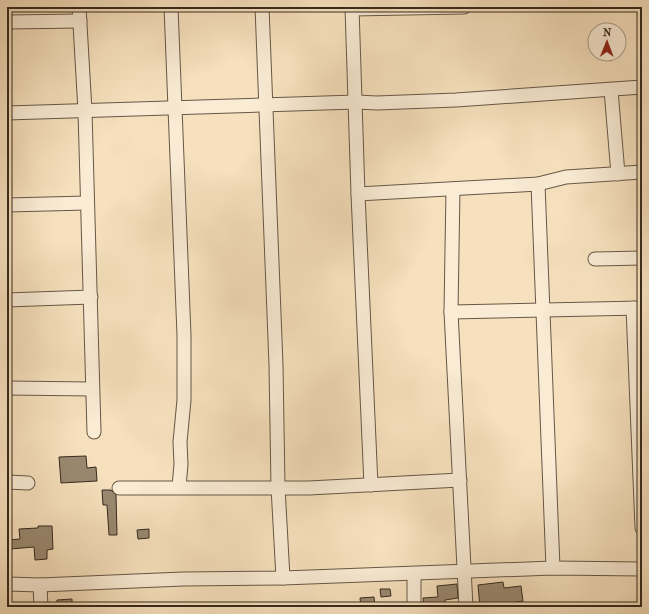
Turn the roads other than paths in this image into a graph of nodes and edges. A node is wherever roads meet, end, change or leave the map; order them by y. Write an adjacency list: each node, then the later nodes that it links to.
1 (79, 7): 6 (street)
2 (171, 7): 12 (street)
3 (262, 7): 11 (street)
4 (464, 7): 5 (street)
5 (352, 8): 10 (street)
6 (80, 20): 7 (street); 13 (street)
7 (7, 22)
8 (642, 87): 9 (street)
9 (611, 90): 10 (street); 16 (street)
10 (356, 102): 11 (street); 19 (street)
11 (265, 105): 12 (street); 37 (street)
12 (175, 108): 13 (street); 36 (street)
13 (85, 111): 14 (street); 20 (street)
14 (7, 113)
15 (642, 172): 16 (street)
16 (618, 174): 17 (street)
17 (538, 184): 18 (street); 27 (street)
18 (453, 189): 19 (street); 28 (street)
19 (358, 194): 35 (street)
20 (87, 203): 21 (street); 24 (street)
21 (7, 205)
22 (642, 258): 23 (street)
23 (595, 259)
24 (91, 298): 25 (street); 30 (street)
25 (7, 300)
26 (638, 308): 27 (street); 39 (street)
27 (542, 311): 28 (street); 40 (street)
28 (450, 312): 32 (street)
29 (7, 388): 30 (street)
30 (92, 389): 31 (street)
31 (94, 432)
32 (460, 480): 35 (street); 42 (street)
33 (7, 482): 34 (street)
34 (28, 483)
35 (371, 485): 37 (street)
36 (179, 487): 37 (street); 38 (street)
37 (278, 487): 44 (street)
38 (119, 488)
39 (642, 528)
40 (553, 568): 41 (street); 42 (street)
41 (642, 569)
42 (465, 572): 43 (street); 49 (street)
43 (414, 574): 44 (street); 48 (street)
44 (283, 578): 46 (street)
45 (7, 584): 46 (street)
46 (40, 585): 47 (street)
47 (40, 607)
48 (414, 607)
49 (466, 607)

